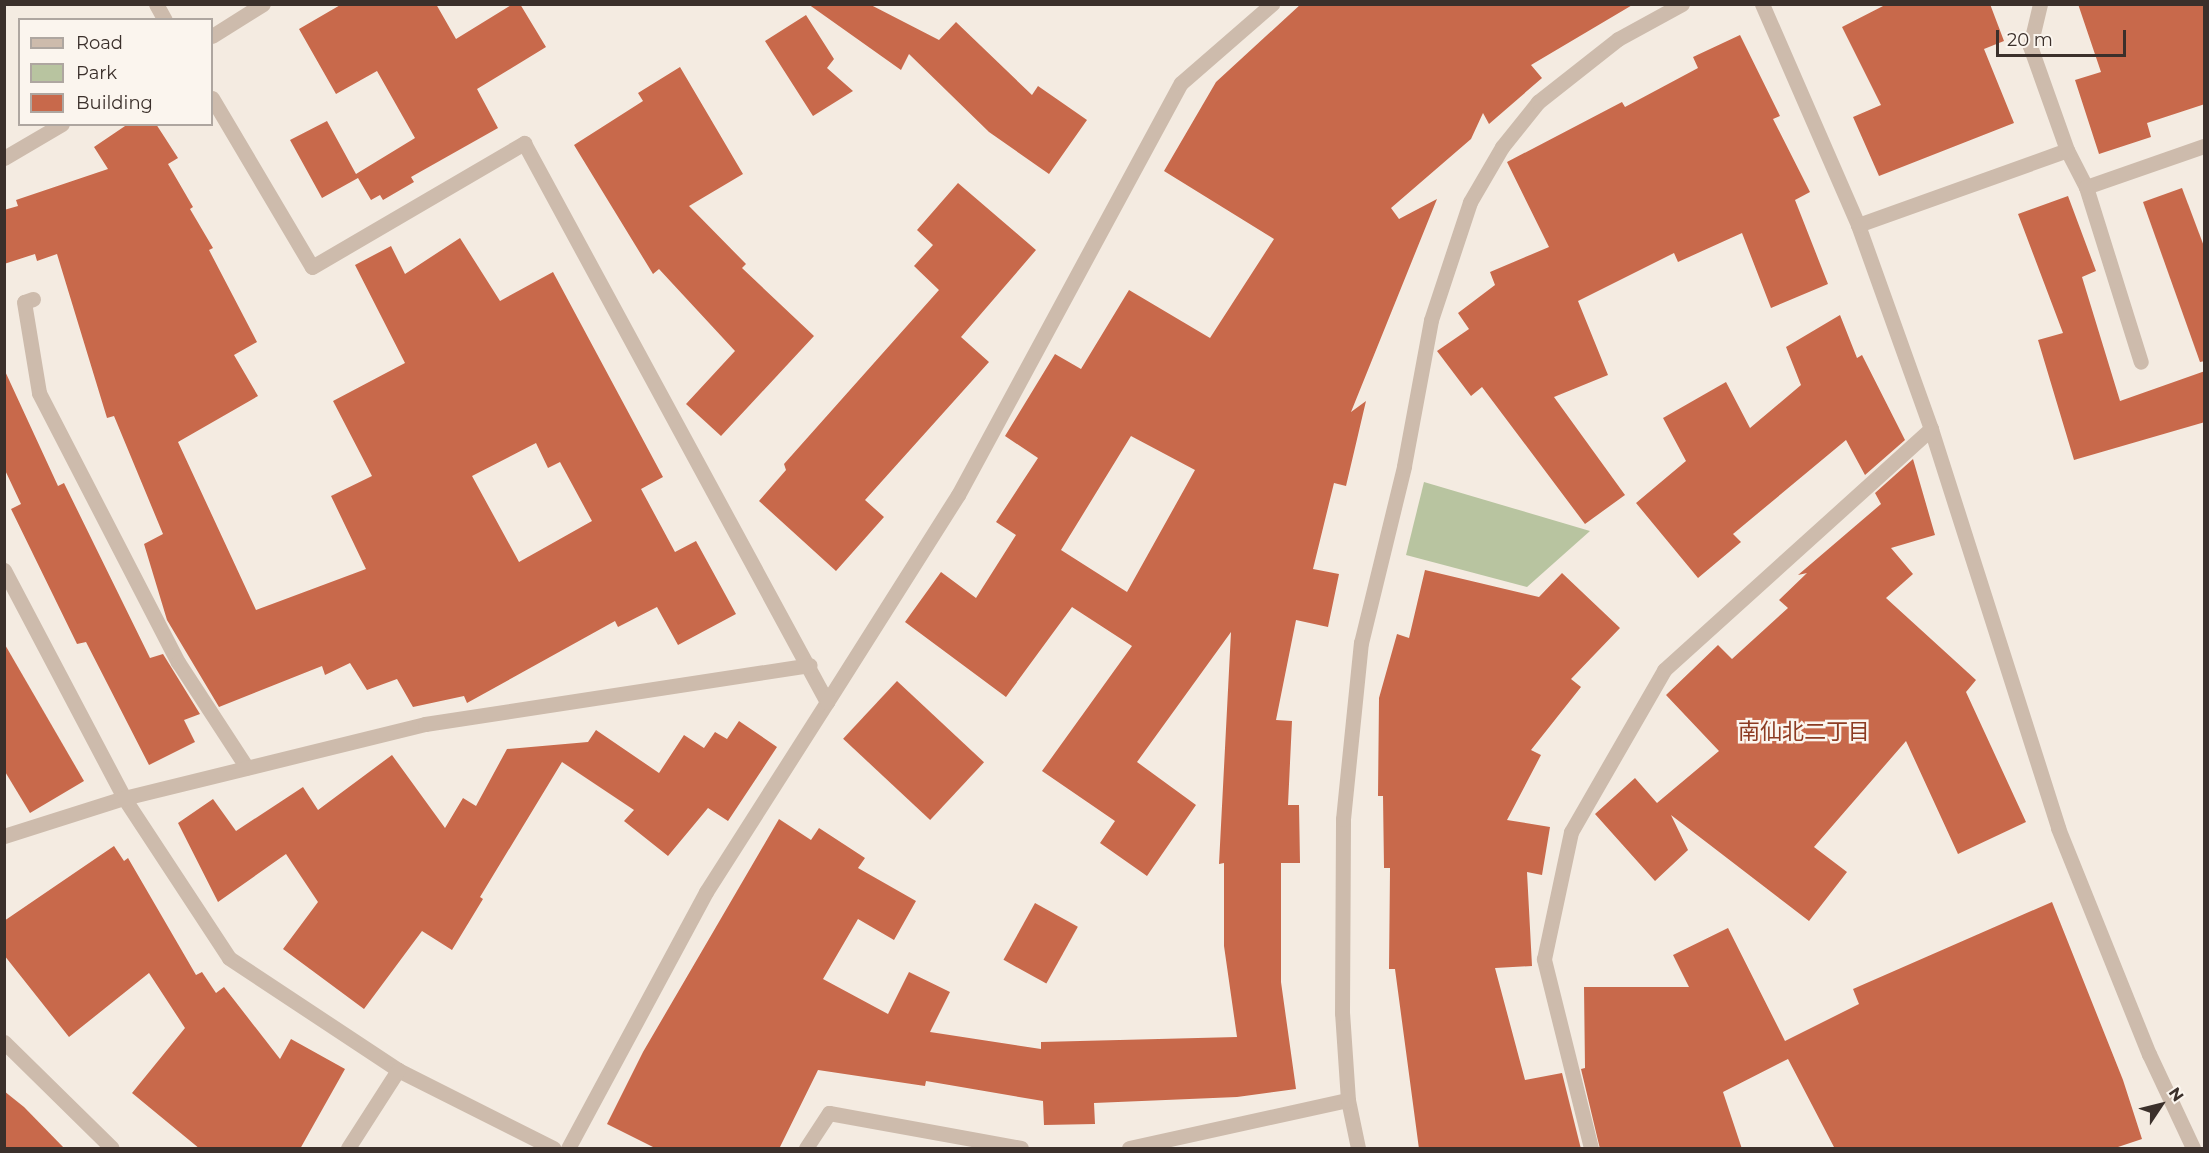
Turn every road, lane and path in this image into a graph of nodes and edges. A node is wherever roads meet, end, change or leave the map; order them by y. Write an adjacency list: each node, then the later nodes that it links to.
1 (156, 4): 7 (street)
2 (263, 4): 8 (street)
3 (1272, 4): 21 (street)
4 (1682, 4): 27 (street)
5 (1761, 4): 15 (street)
6 (2040, 4): 12 (street)
7 (164, 18)
8 (213, 35)
9 (213, 100): 20 (street)
10 (59, 126): 13 (street)
11 (2205, 146): 14 (street)
12 (2067, 150): 14 (street); 15 (street)
13 (4, 158)
14 (2086, 187): 17 (street)
15 (1858, 225): 18 (street)
16 (33, 299): 22 (street)
17 (2141, 362)
18 (1931, 429): 36 (street); 37 (street)
19 (4, 570): 23 (street)
20 (809, 665): 21 (street); 22 (street)
21 (827, 702): 31 (street)
22 (247, 768): 23 (street)
23 (124, 798): 24 (street); 26 (street)
24 (4, 836)
25 (4, 1042): 28 (street)
26 (398, 1070): 29 (street); 30 (street)
27 (1348, 1100): 34 (street); 35 (street)
28 (112, 1149)
29 (348, 1149)
30 (554, 1149)
31 (568, 1149)
32 (806, 1149): 33 (street)
33 (1021, 1149)
34 (1129, 1149)
35 (1358, 1149)
36 (1591, 1149)
37 (2193, 1149)

